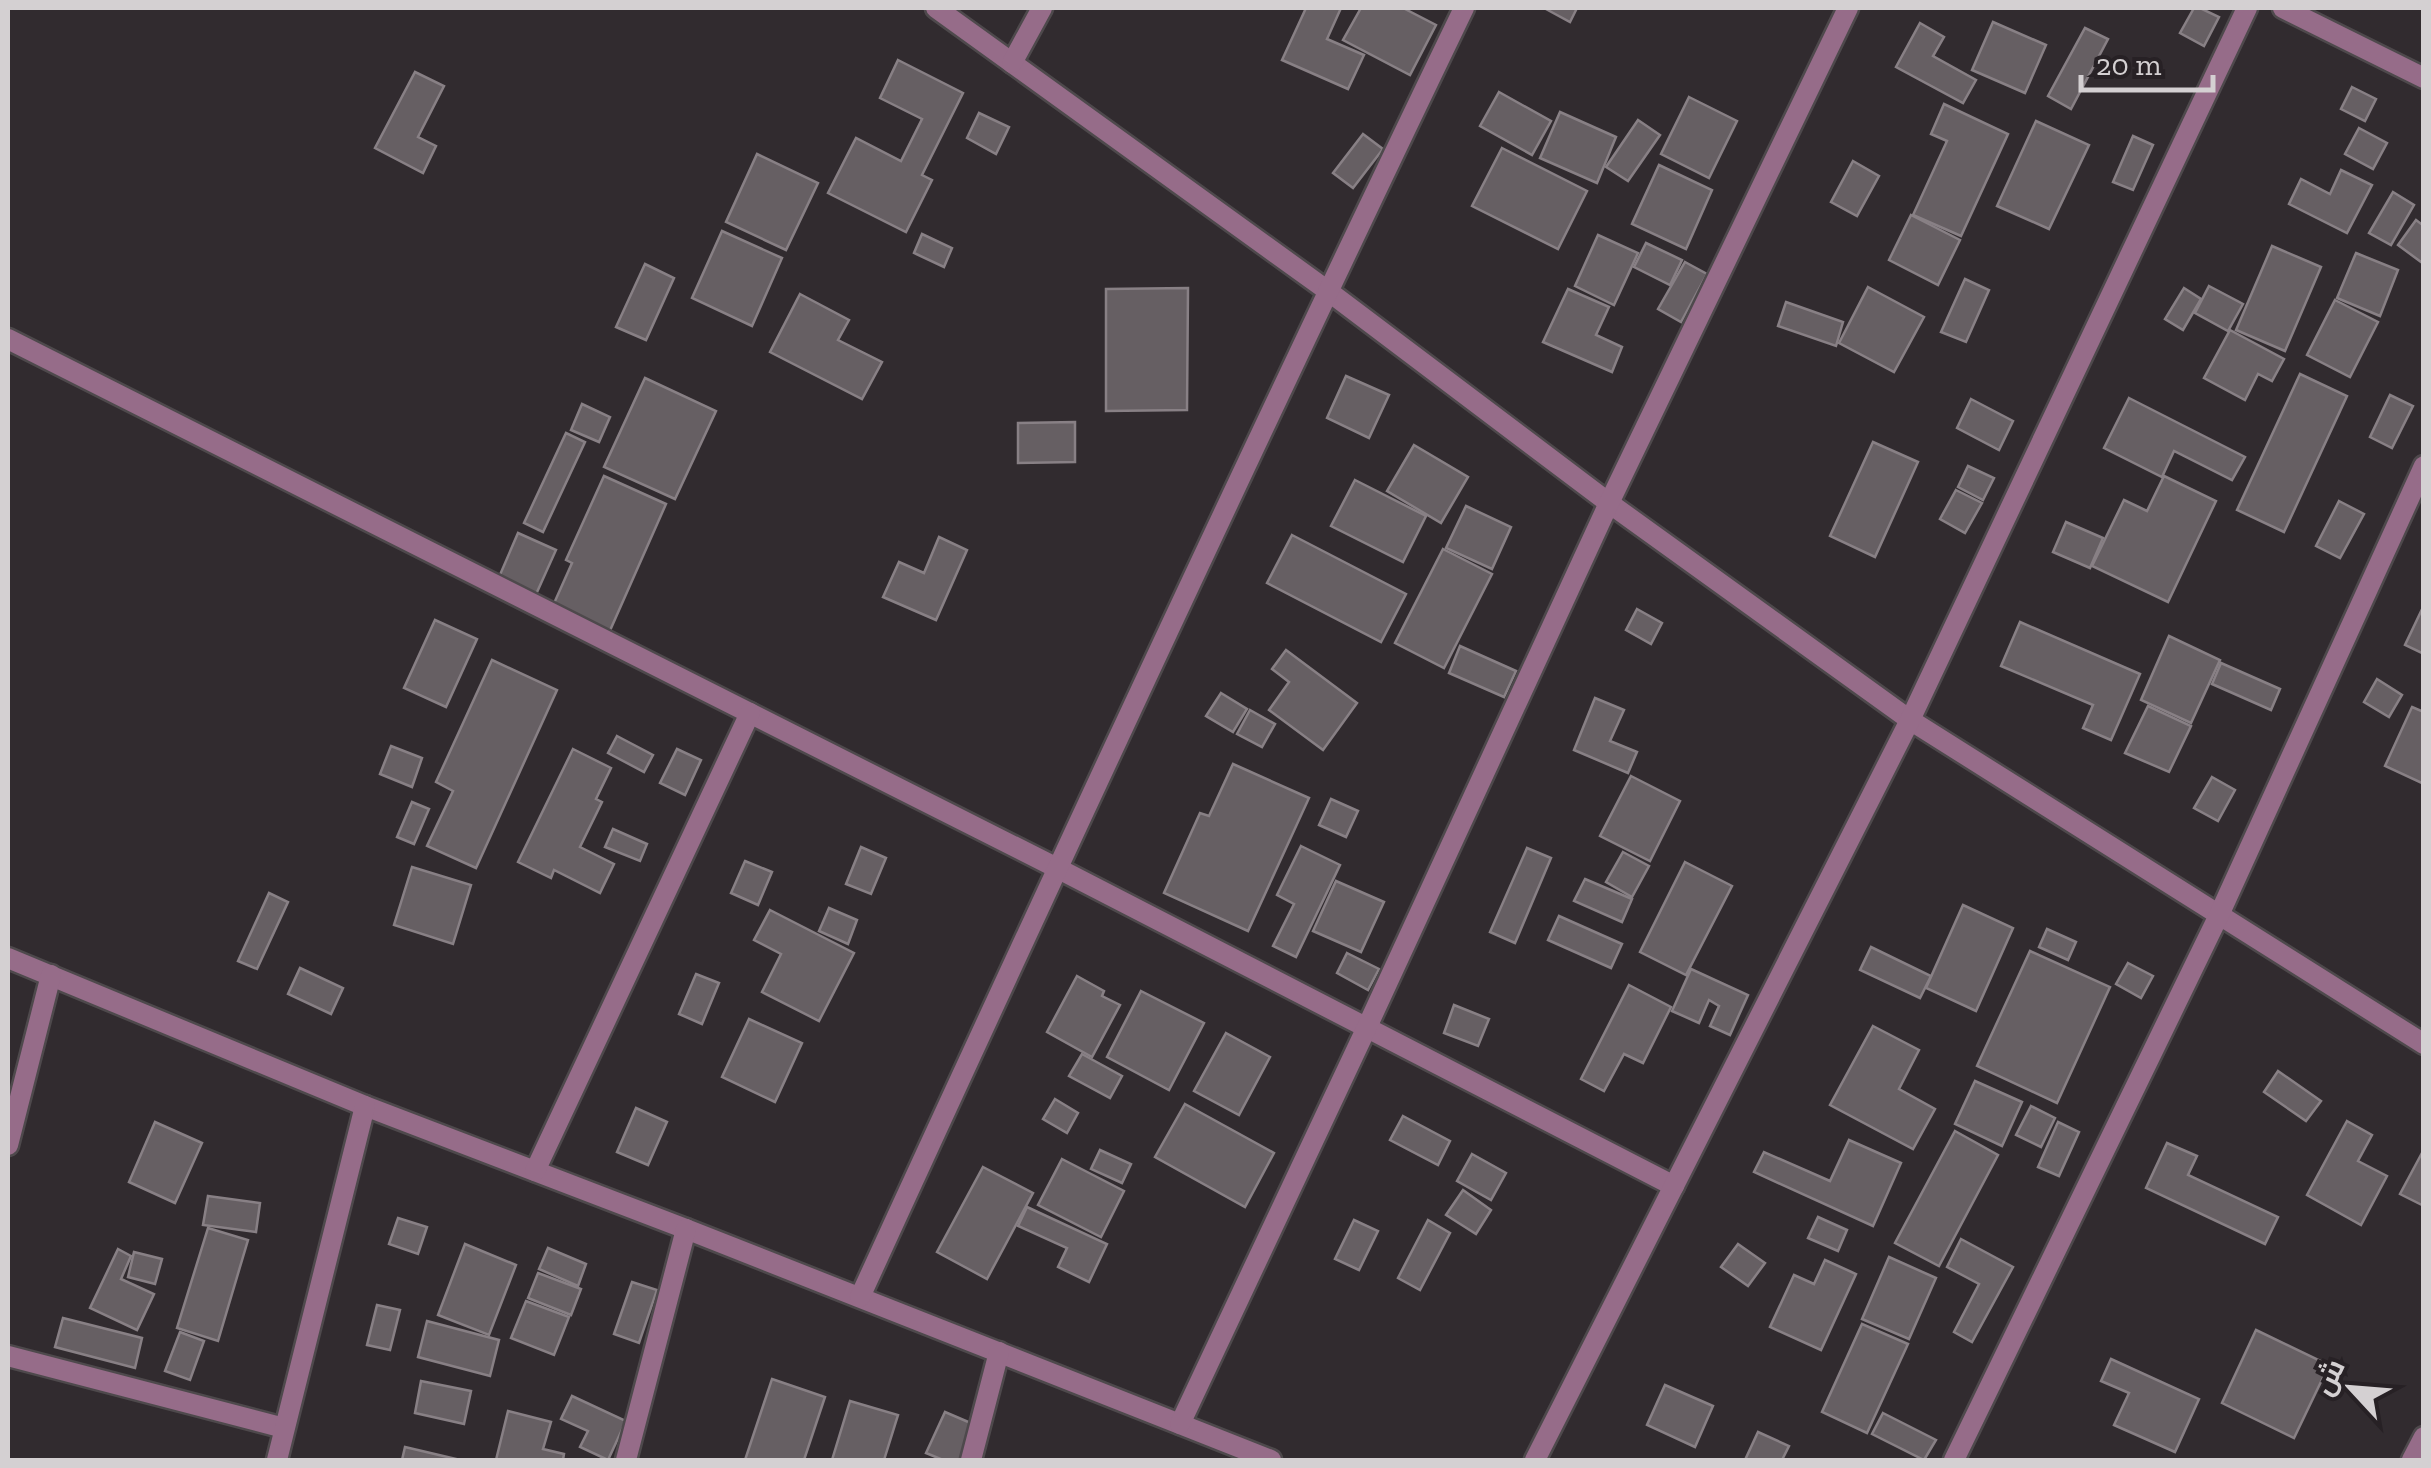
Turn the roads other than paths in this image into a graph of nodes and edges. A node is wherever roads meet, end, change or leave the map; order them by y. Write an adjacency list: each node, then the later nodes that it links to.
1 (936, 8): 7 (street)
2 (1042, 8): 7 (street)
3 (1464, 8): 9 (street)
4 (1848, 8): 12 (street)
5 (2247, 8): 14 (street)
6 (2283, 8): 8 (street)
7 (1012, 63): 9 (street)
8 (2424, 78)
9 (1328, 290): 12 (street); 15 (street)
10 (8, 340): 13 (street)
11 (2424, 466): 16 (street)
12 (1609, 502): 14 (street); 19 (street)
13 (750, 713): 15 (street); 23 (street)
14 (1910, 720): 16 (street); 24 (street)
15 (1057, 868): 19 (street); 26 (street)
16 (2220, 915): 20 (street); 37 (street)
17 (8, 958): 18 (street)
18 (51, 976): 21 (street); 22 (street)
19 (1367, 1027): 24 (street); 29 (street)
20 (2424, 1044)
21 (365, 1106): 23 (street); 30 (street)
22 (8, 1145)
23 (535, 1171): 25 (street)
24 (1674, 1186): 36 (street)
25 (686, 1228): 26 (street); 33 (street)
26 (860, 1297): 27 (street)
27 (999, 1352): 29 (street); 34 (street)
28 (8, 1356): 30 (street)
29 (1180, 1424): 35 (street)
30 (284, 1428): 32 (street)
31 (2424, 1436): 38 (street)
32 (277, 1460)
33 (626, 1460)
34 (971, 1460)
35 (1271, 1460)
36 (1535, 1460)
37 (1954, 1460)
38 (2412, 1460)

